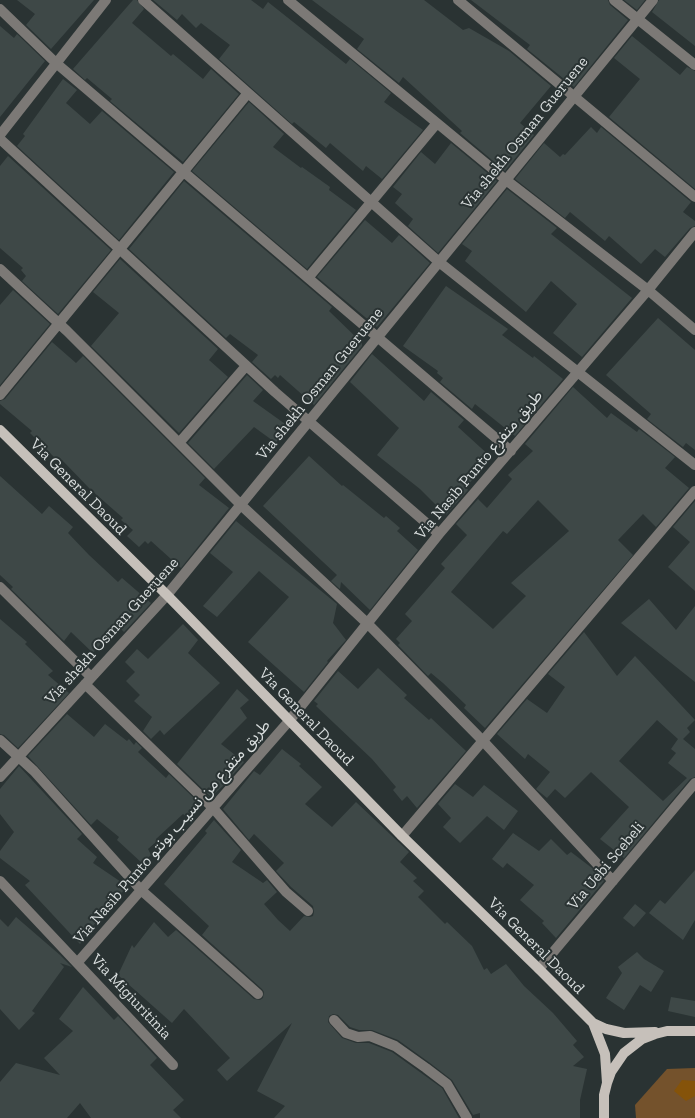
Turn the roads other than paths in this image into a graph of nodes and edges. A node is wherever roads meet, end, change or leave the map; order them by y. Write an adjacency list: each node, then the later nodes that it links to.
1 (106, 0): 9 (street)
2 (143, 0): 11 (street)
3 (288, 0): 13 (street)
4 (458, 0): 12 (street)
5 (614, 0): 8 (street)
6 (653, 0): 8 (street, Via shekh Osman Gueruene)
7 (0, 9): 9 (street)
8 (637, 19): 10 (street); 12 (street, Via shekh Osman Gueruene)
9 (56, 63): 14 (street); 16 (street)
10 (695, 65)
11 (248, 93): 16 (street); 19 (street)
12 (574, 96): 17 (street, Via shekh Osman Gueruene); 18 (street)
13 (437, 122): 17 (street); 19 (street)
14 (0, 136)
15 (0, 139): 21 (street)
16 (184, 172): 21 (street); 24 (street)
17 (506, 180): 22 (street, Via shekh Osman Gueruene); 25 (street)
18 (695, 197)
19 (371, 202): 22 (street); 24 (street)
20 (695, 232): 25 (street, Via Nasib Punto طريق متفرع)
21 (120, 249): 26 (street); 29 (street)
22 (439, 262): 28 (street, Via shekh Osman Gueruene); 30 (street)
23 (0, 269): 26 (street)
24 (308, 278): 28 (street)
25 (648, 290): 27 (street); 30 (street, Via Nasib Punto طريق متفرع)
26 (59, 323): 31 (street); 34 (street)
27 (695, 330)
28 (378, 337): 32 (street, Via shekh Osman Gueruene); 35 (street)
29 (246, 366): 32 (street); 34 (street)
30 (578, 372): 35 (street, Via Nasib Punto طريق متفرع); 36 (street)
31 (0, 395)
32 (308, 422): 38 (street, Via shekh Osman Gueruene); 39 (street)
33 (0, 430): 41 (main road, Via General Daoud)
34 (179, 443): 38 (street)
35 (511, 451): 39 (street, Via Nasib Punto طريق متفرع)
36 (695, 465)
37 (695, 491): 46 (street)
38 (240, 505): 41 (street, Via shekh Osman Gueruene); 42 (street)
39 (439, 534): 42 (street, Via Nasib Punto طريق متفرع)
40 (0, 587): 43 (street)
41 (167, 595): 43 (street, Via shekh Osman Gueruene); 44 (main road, Via General Daoud)
42 (368, 624): 44 (street, Via Nasib Punto طريق متفرع); 46 (street)
43 (88, 680): 47 (street, Via shekh Osman Gueruene); 50 (street)
44 (289, 722): 50 (street, Via Nasib Punto طريق متفرع من نسيب بونتو); 51 (main road, Via General Daoud)
45 (0, 740): 47 (street)
46 (482, 741): 51 (street); 52 (street)
47 (19, 757): 48 (street, Via shekh Osman Gueruene); 54 (street)
48 (0, 778)
49 (695, 783): 52 (street, Via Uebi Scebeli)
50 (213, 808): 54 (street, Via Nasib Punto طريق متفرع من نسيب بونتو); 55 (street)
51 (402, 836): 57 (main road, Via General Daoud)
52 (613, 880): 57 (street, Via Uebi Scebeli)
53 (0, 881): 56 (street, Via Migiuritinia)
54 (141, 890): 56 (street, Via Nasib Punto طريق متفرع من نسيب بونتو); 58 (street)
55 (308, 911)
56 (78, 962): 63 (street, Via Migiuritinia)
57 (539, 969): 60 (main road, Via General Daoud)
58 (258, 994)
59 (334, 1020): 65 (street)
60 (593, 1023): 61 (main road); 64 (main road)
61 (667, 1031): 62 (main road); 64 (main road)
62 (695, 1031)
63 (173, 1065)
64 (606, 1083): 66 (main road)
65 (467, 1118)
66 (604, 1118)

